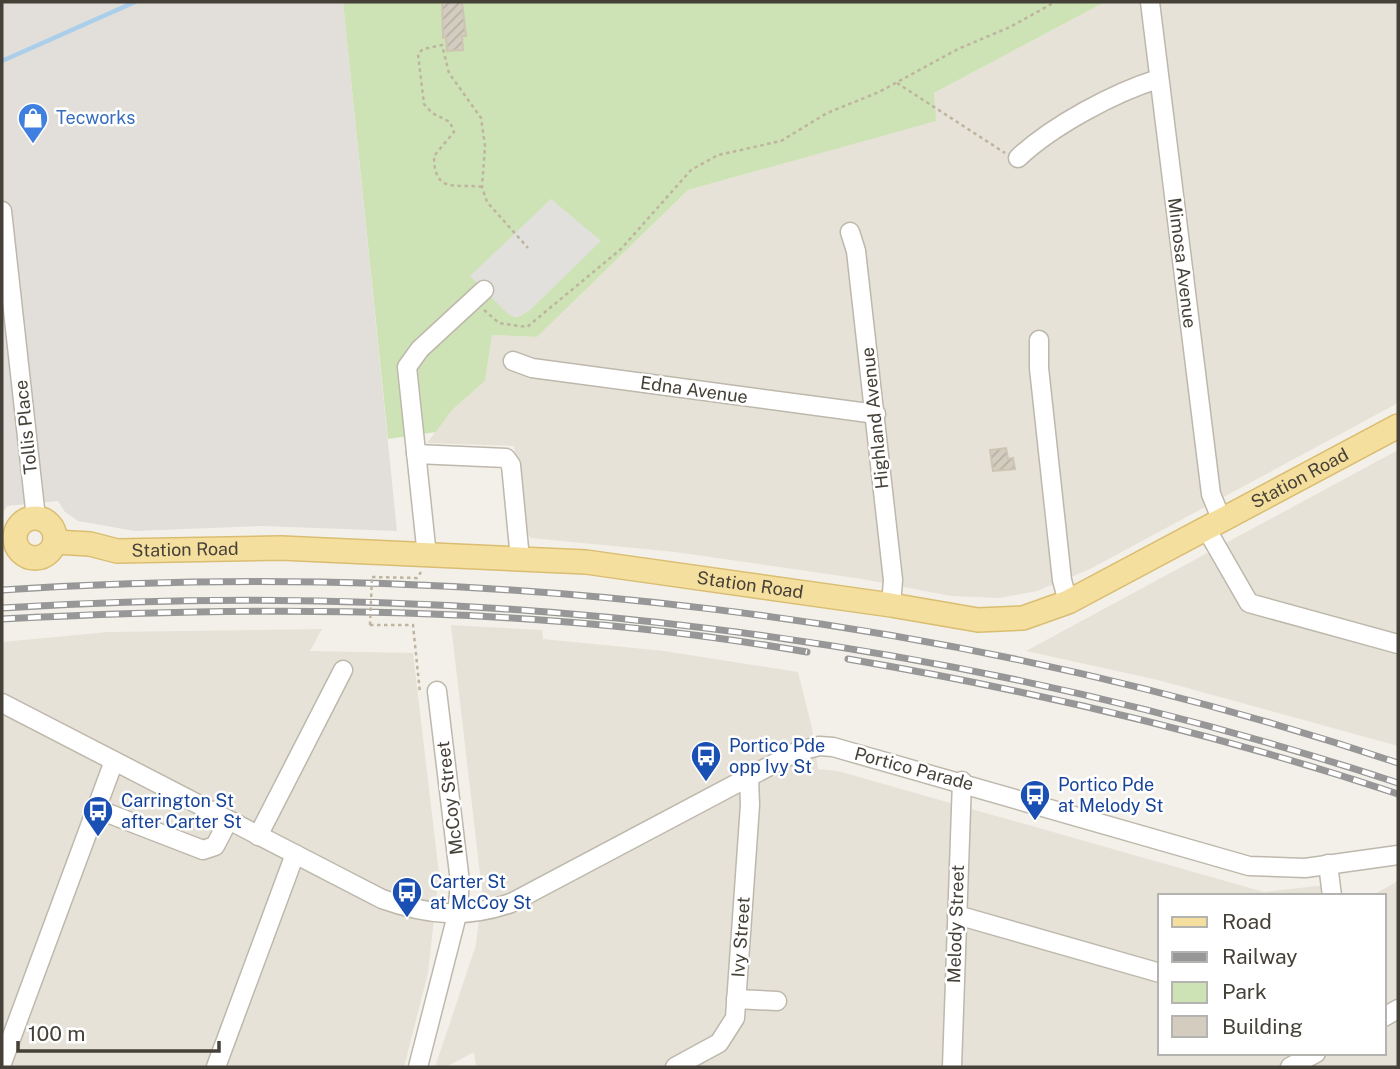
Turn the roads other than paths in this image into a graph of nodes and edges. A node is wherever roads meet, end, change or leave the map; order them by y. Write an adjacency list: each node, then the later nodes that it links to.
1 (1150, 2): 2 (street, Mimosa Avenue)
2 (1158, 79): 3 (street); 13 (street, Mimosa Avenue)
3 (1018, 158)
4 (2, 211): 12 (street, Tollis Place)
5 (850, 232): 9 (street, Highland Avenue)
6 (478, 296): 11 (street)
7 (1039, 340): 18 (street)
8 (513, 361): 9 (street, Edna Avenue)
9 (876, 414): 19 (street, Highland Avenue)
10 (1398, 426): 13 (main road, Station Road)
11 (416, 454): 16 (street); 17 (street)
12 (36, 518): 14 (main road); 15 (main road)
13 (1214, 526): 18 (main road, Station Road); 20 (street, Mimosa Avenue)
14 (8, 541): 15 (main road)
15 (55, 542): 16 (main road, Station Road)
16 (427, 556): 17 (main road, Station Road)
17 (520, 559): 19 (main road, Station Road)
18 (1068, 602): 19 (main road, Station Road)
19 (891, 605)
20 (1398, 644)
21 (343, 670): 29 (street)
22 (437, 691): 34 (street, McCoy Street)
23 (2, 703): 24 (street, Portico Parade)
24 (114, 761): 27 (street); 28 (street, Portico Parade)
25 (750, 777): 26 (street, Portico Parade); 34 (street, Portico Parade); 37 (street, Ivy Street)
26 (961, 781): 32 (street, Portico Parade); 35 (street, Melody Street)
27 (97, 809): 28 (street); 41 (street)
28 (228, 821): 29 (street, Portico Parade)
29 (258, 836): 30 (street, Portico Parade)
30 (295, 854): 34 (street, Portico Parade); 42 (street)
31 (1398, 855): 32 (street, Portico Parade)
32 (1328, 864): 33 (street)
33 (1332, 894)
34 (457, 915): 43 (street, McCoy Street)
35 (957, 915): 36 (street); 45 (street, Melody Street)
36 (1158, 972)
37 (736, 999): 38 (street); 40 (street, Ivy Street)
38 (777, 1001)
39 (1312, 1055): 46 (street)
40 (696, 1062): 44 (street, Ivy Street)
41 (2, 1063)
42 (216, 1067)
43 (418, 1067)
44 (675, 1067)
45 (951, 1067)
46 (1290, 1067)

